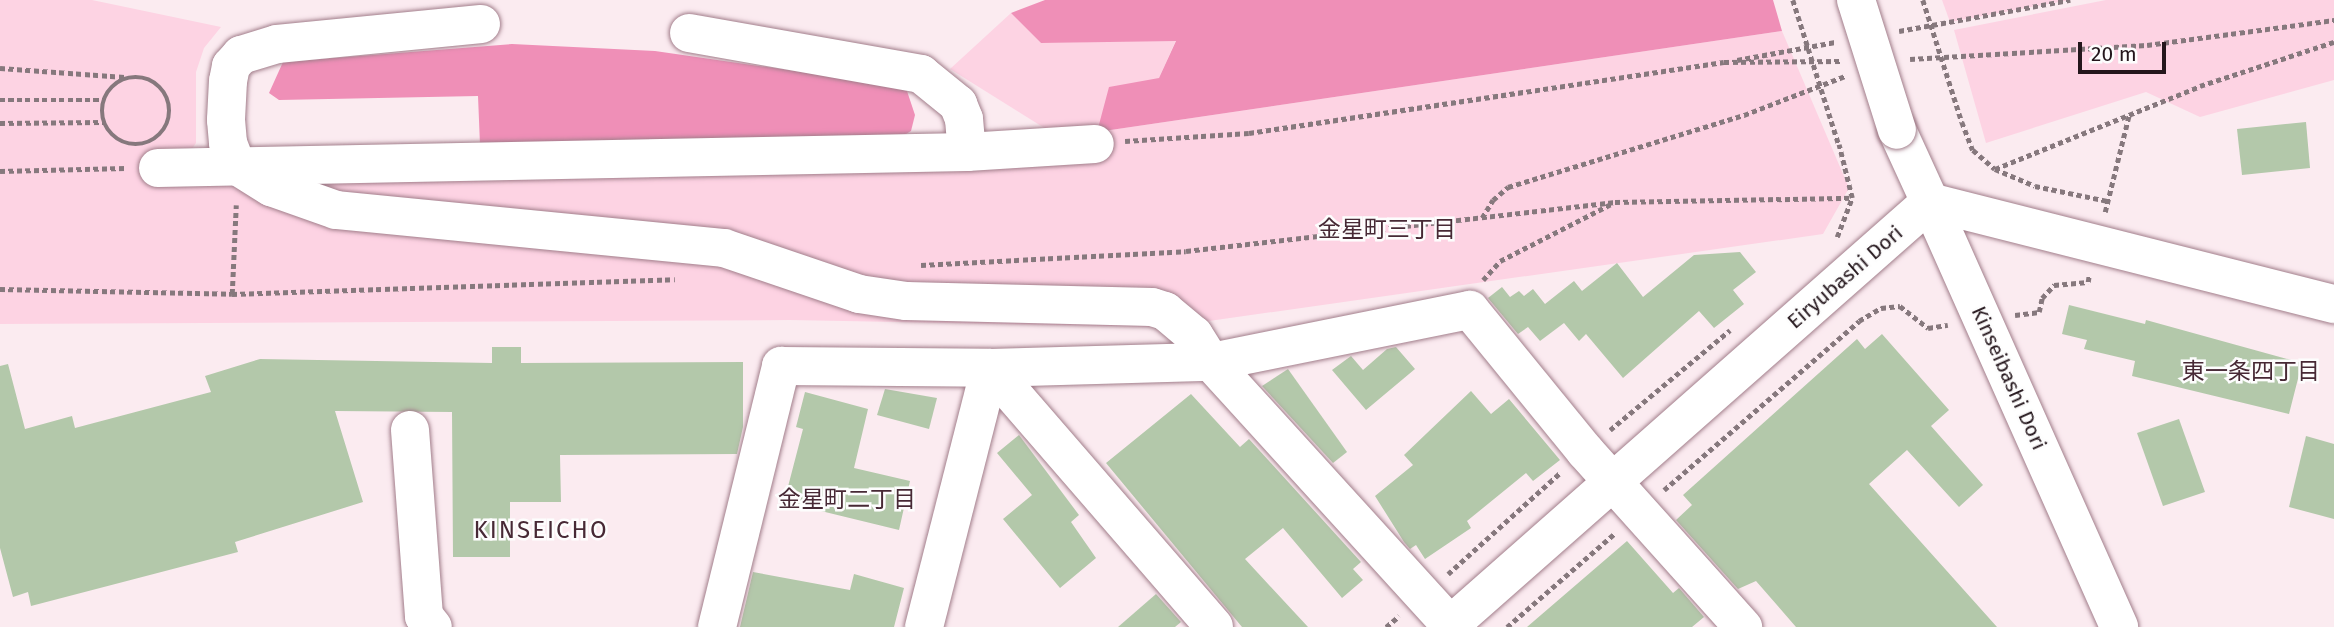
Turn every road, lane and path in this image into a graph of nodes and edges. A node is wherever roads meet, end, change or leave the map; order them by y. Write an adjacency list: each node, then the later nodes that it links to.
1 (1793, 0): 21 (path, bridge)
2 (1856, 0): 24 (street, Kinseibashi Dori, bridge)
3 (1923, 0): 19 (path, bridge)
4 (481, 24): 17 (street)
5 (689, 33): 16 (street)
6 (2334, 43): 12 (path)
7 (1845, 61): 15 (path)
8 (0, 68): 9 (path)
9 (127, 78): 11 (path); 13 (path)
10 (0, 100): 11 (path)
11 (104, 100): 13 (path)
12 (2129, 115): 19 (path); 22 (path)
13 (104, 122): 14 (path)
14 (0, 123)
15 (1095, 144): 16 (street)
16 (967, 152): 17 (street)
17 (237, 166): 18 (street); 30 (path); 36 (street)
18 (158, 167): 20 (path)
19 (1995, 169): 22 (path)
20 (0, 171)
21 (1852, 198): 23 (path); 25 (path)
22 (2108, 201): 26 (path)
23 (1615, 202): 27 (path); 32 (path)
24 (1930, 202): 26 (street); 40 (street, Eiryubashi Dori); 51 (street, Kinseibashi Dori)
25 (1829, 244)
26 (2097, 244): 31 (street); 33 (path)
27 (907, 265)
28 (678, 279): 30 (path)
29 (0, 289): 30 (path)
30 (232, 294)
31 (2334, 304)
32 (1470, 310): 36 (street); 39 (street)
33 (2039, 312)
34 (1732, 328): 39 (path)
35 (1928, 328): 41 (path)
36 (1211, 362): 37 (street); 42 (street)
37 (990, 368): 45 (street); 46 (street); 47 (street)
38 (410, 430): 44 (street)
39 (1585, 451): 40 (street); 42 (path)
40 (1615, 480): 41 (street); 43 (street, Eiryubashi Dori)
41 (1641, 510): 49 (path); 50 (street)
42 (1422, 597): 43 (street); 48 (path)
43 (1450, 626)
44 (433, 627)
45 (717, 627)
46 (924, 627)
47 (1214, 627)
48 (1386, 627)
49 (1507, 627)
50 (1744, 627)
51 (2119, 627)

